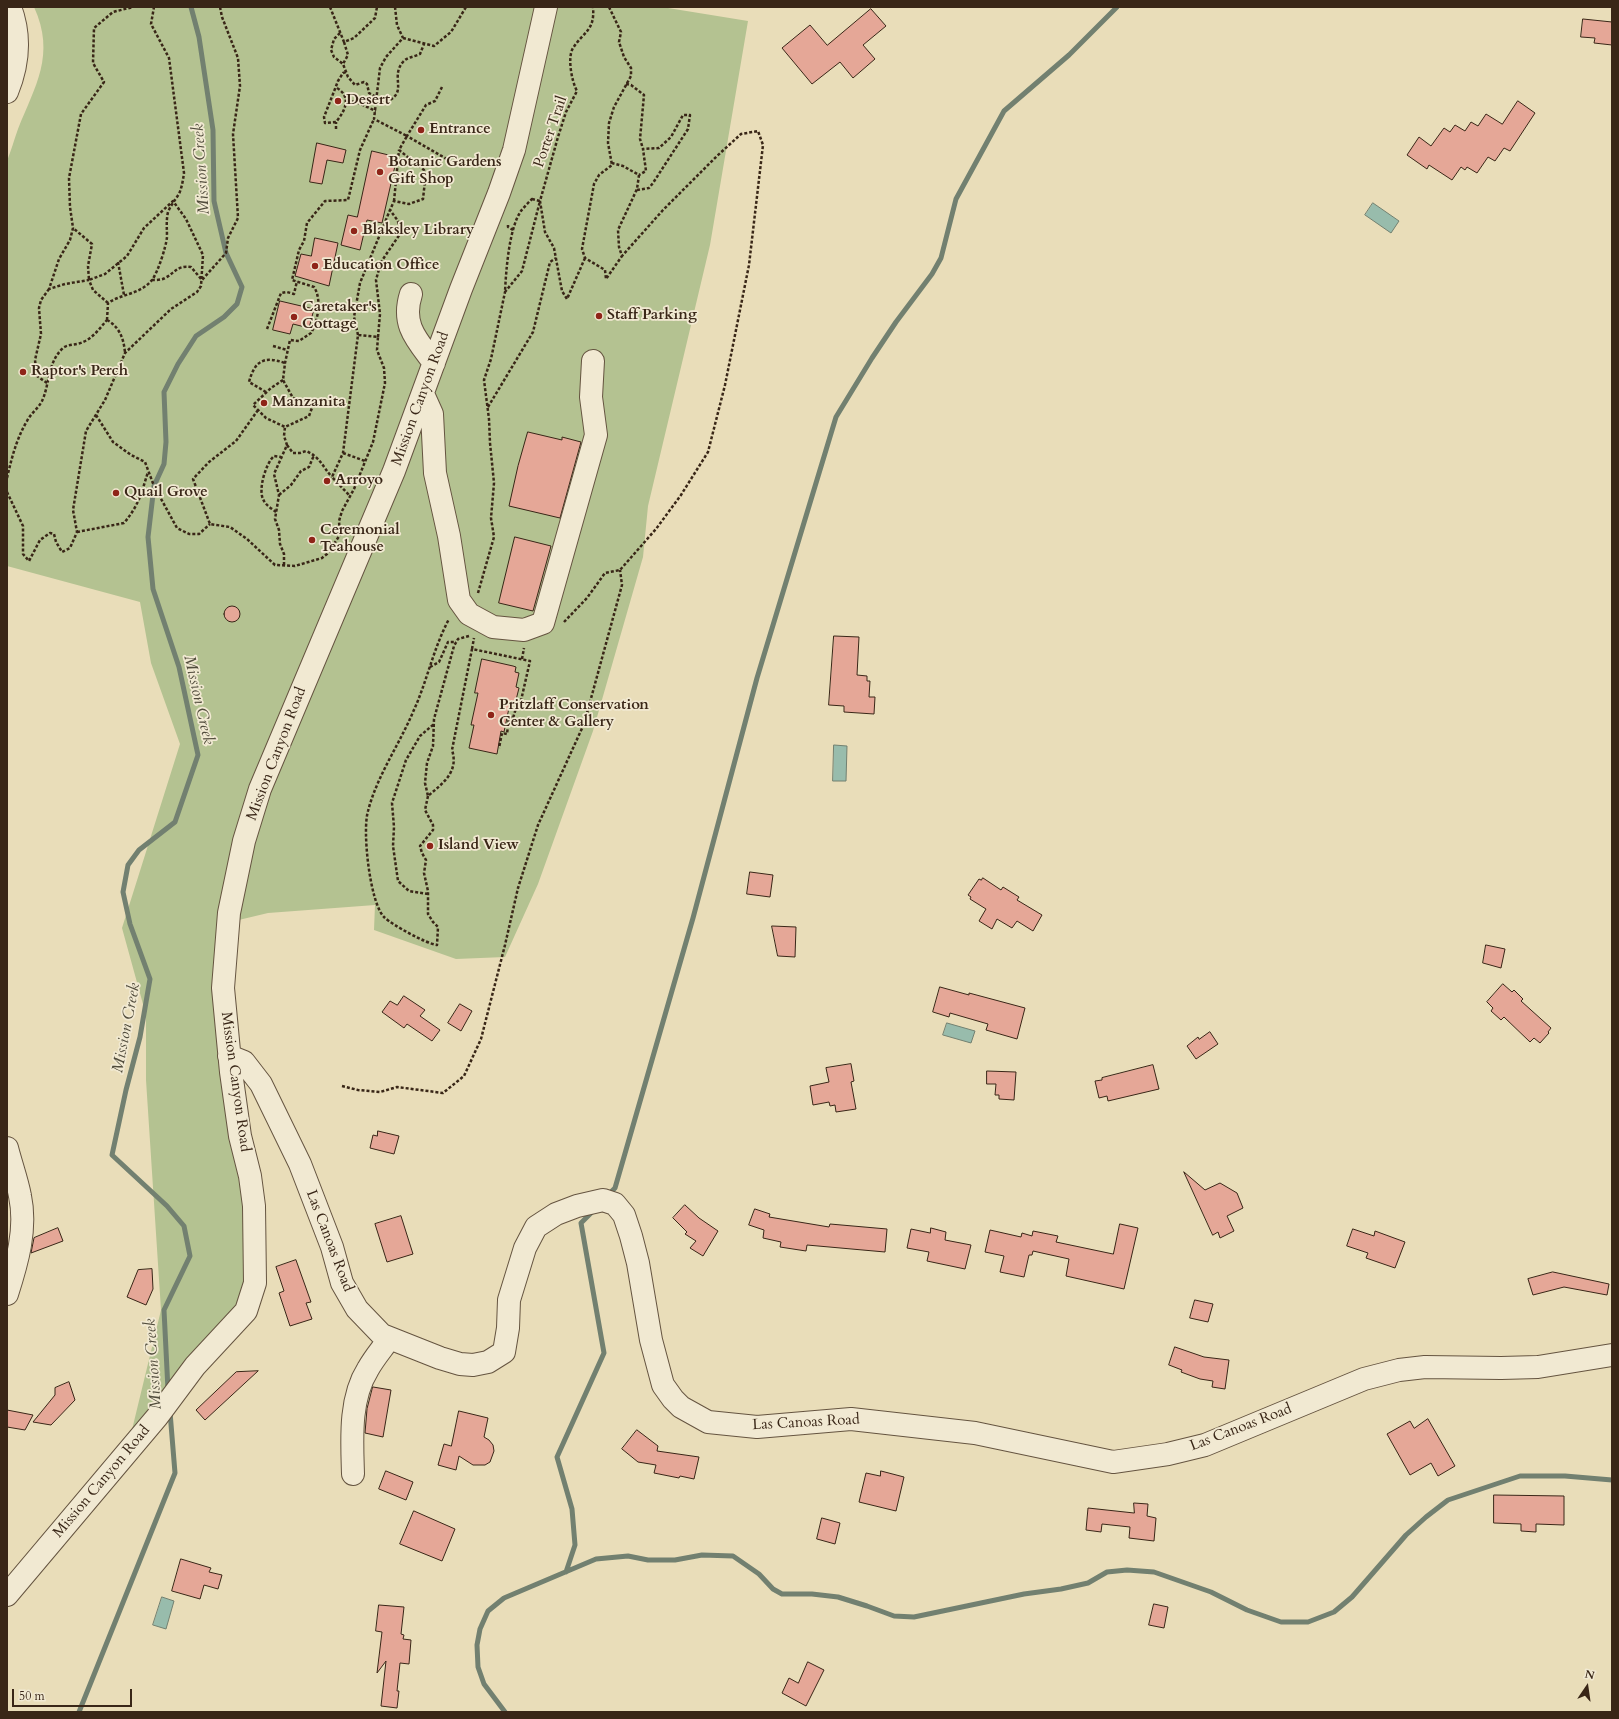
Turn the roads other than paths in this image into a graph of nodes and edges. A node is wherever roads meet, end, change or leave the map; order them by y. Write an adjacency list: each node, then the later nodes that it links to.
1 (10, 7): 3 (street)
2 (546, 7): 7 (street, Mission Canyon Road)
3 (13, 45): 4 (street)
4 (7, 92)
5 (410, 294): 7 (street)
6 (593, 361): 8 (street)
7 (434, 363): 8 (street, Mission Canyon Road)
8 (423, 394): 9 (street, Mission Canyon Road)
9 (229, 1056): 12 (street, Las Canoas Road); 15 (street, Mission Canyon Road)
10 (7, 1148): 11 (street)
11 (7, 1294)
12 (389, 1339): 13 (street, Las Canoas Road); 14 (street)
13 (1612, 1355)
14 (353, 1474)
15 (7, 1595)

